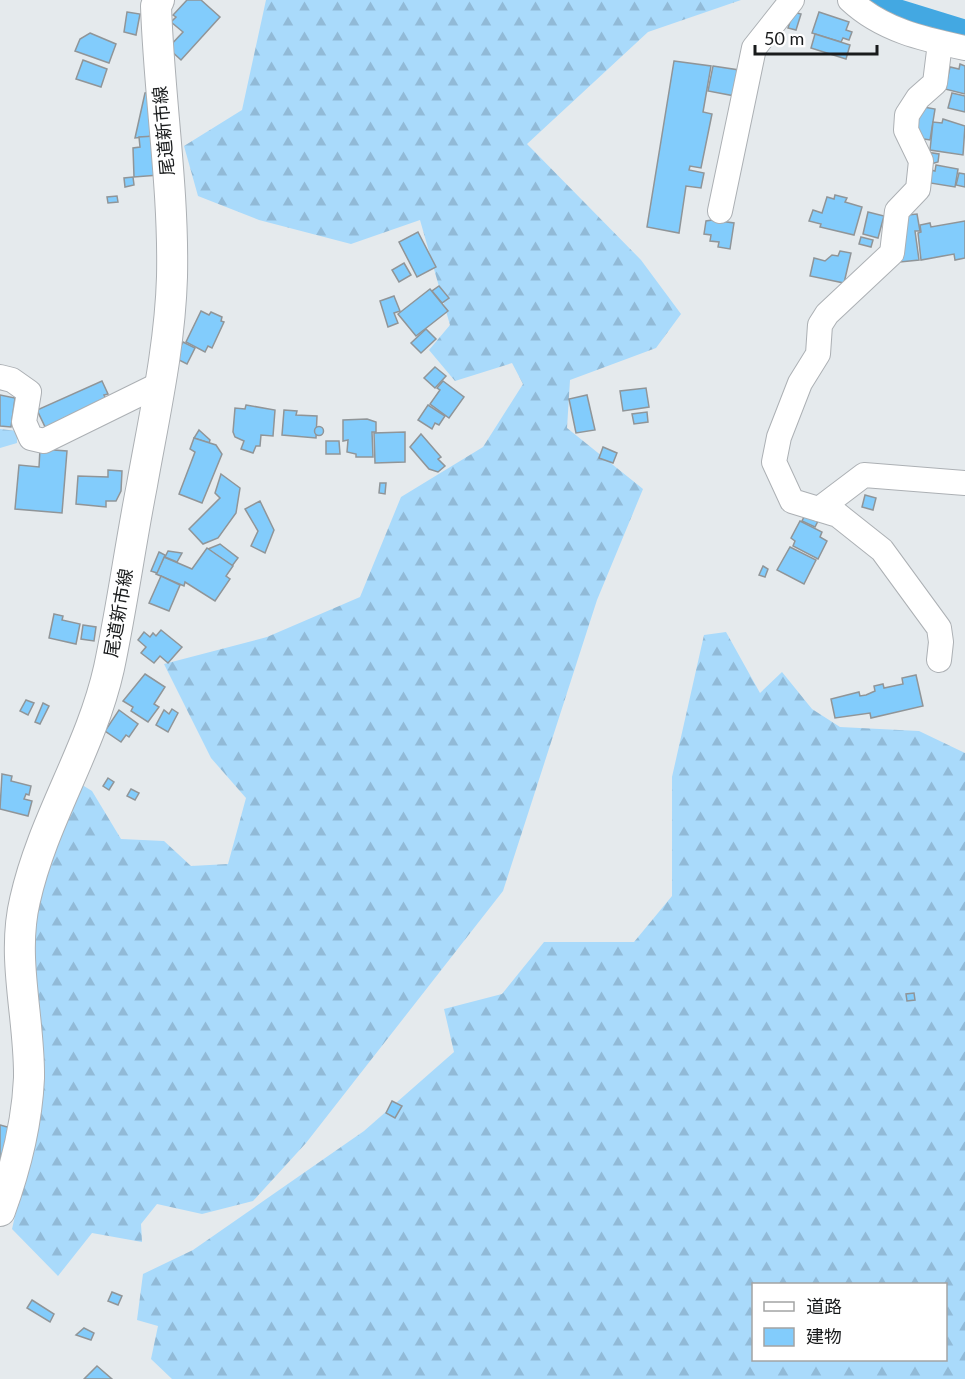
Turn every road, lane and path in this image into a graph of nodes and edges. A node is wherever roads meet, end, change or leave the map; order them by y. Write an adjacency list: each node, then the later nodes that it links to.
1 (159, 0): 8 (main road, 尾道新市線)
2 (792, 0): 6 (street)
3 (850, 0): 4 (street)
4 (940, 43): 5 (street); 10 (street)
5 (965, 48)
6 (720, 211)
7 (0, 377): 8 (street)
8 (160, 384): 12 (main road, 尾道新市線)
9 (965, 483): 10 (street)
10 (819, 509): 11 (street)
11 (939, 660)
12 (0, 1211)

